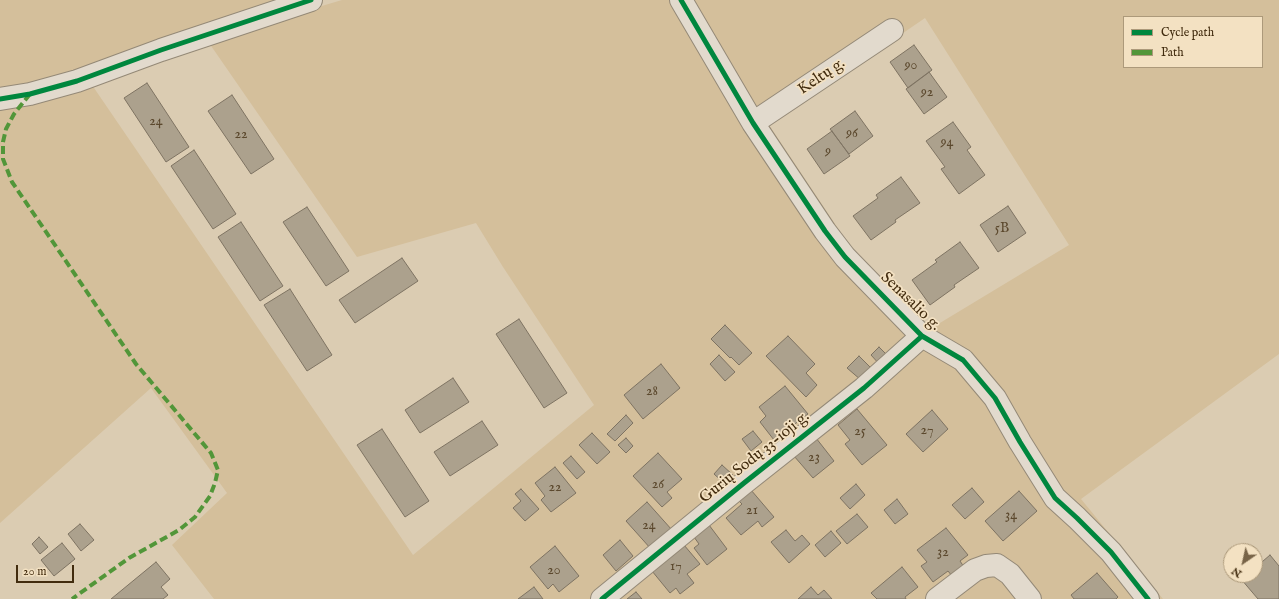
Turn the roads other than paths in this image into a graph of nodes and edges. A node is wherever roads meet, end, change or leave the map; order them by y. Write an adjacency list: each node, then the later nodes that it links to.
1 (311, 0): 4 (street)
2 (681, 0): 5 (street, Senasalio g.)
3 (892, 30): 5 (street, Keltų g.)
4 (0, 99)
5 (753, 123): 6 (street, Senasalio g.)
6 (922, 336): 7 (street, Gurių Sodų 33-ioji g.); 10 (street, Senasalio g.)
7 (602, 599)
8 (937, 599): 9 (street)
9 (1030, 599)
10 (1148, 599)

